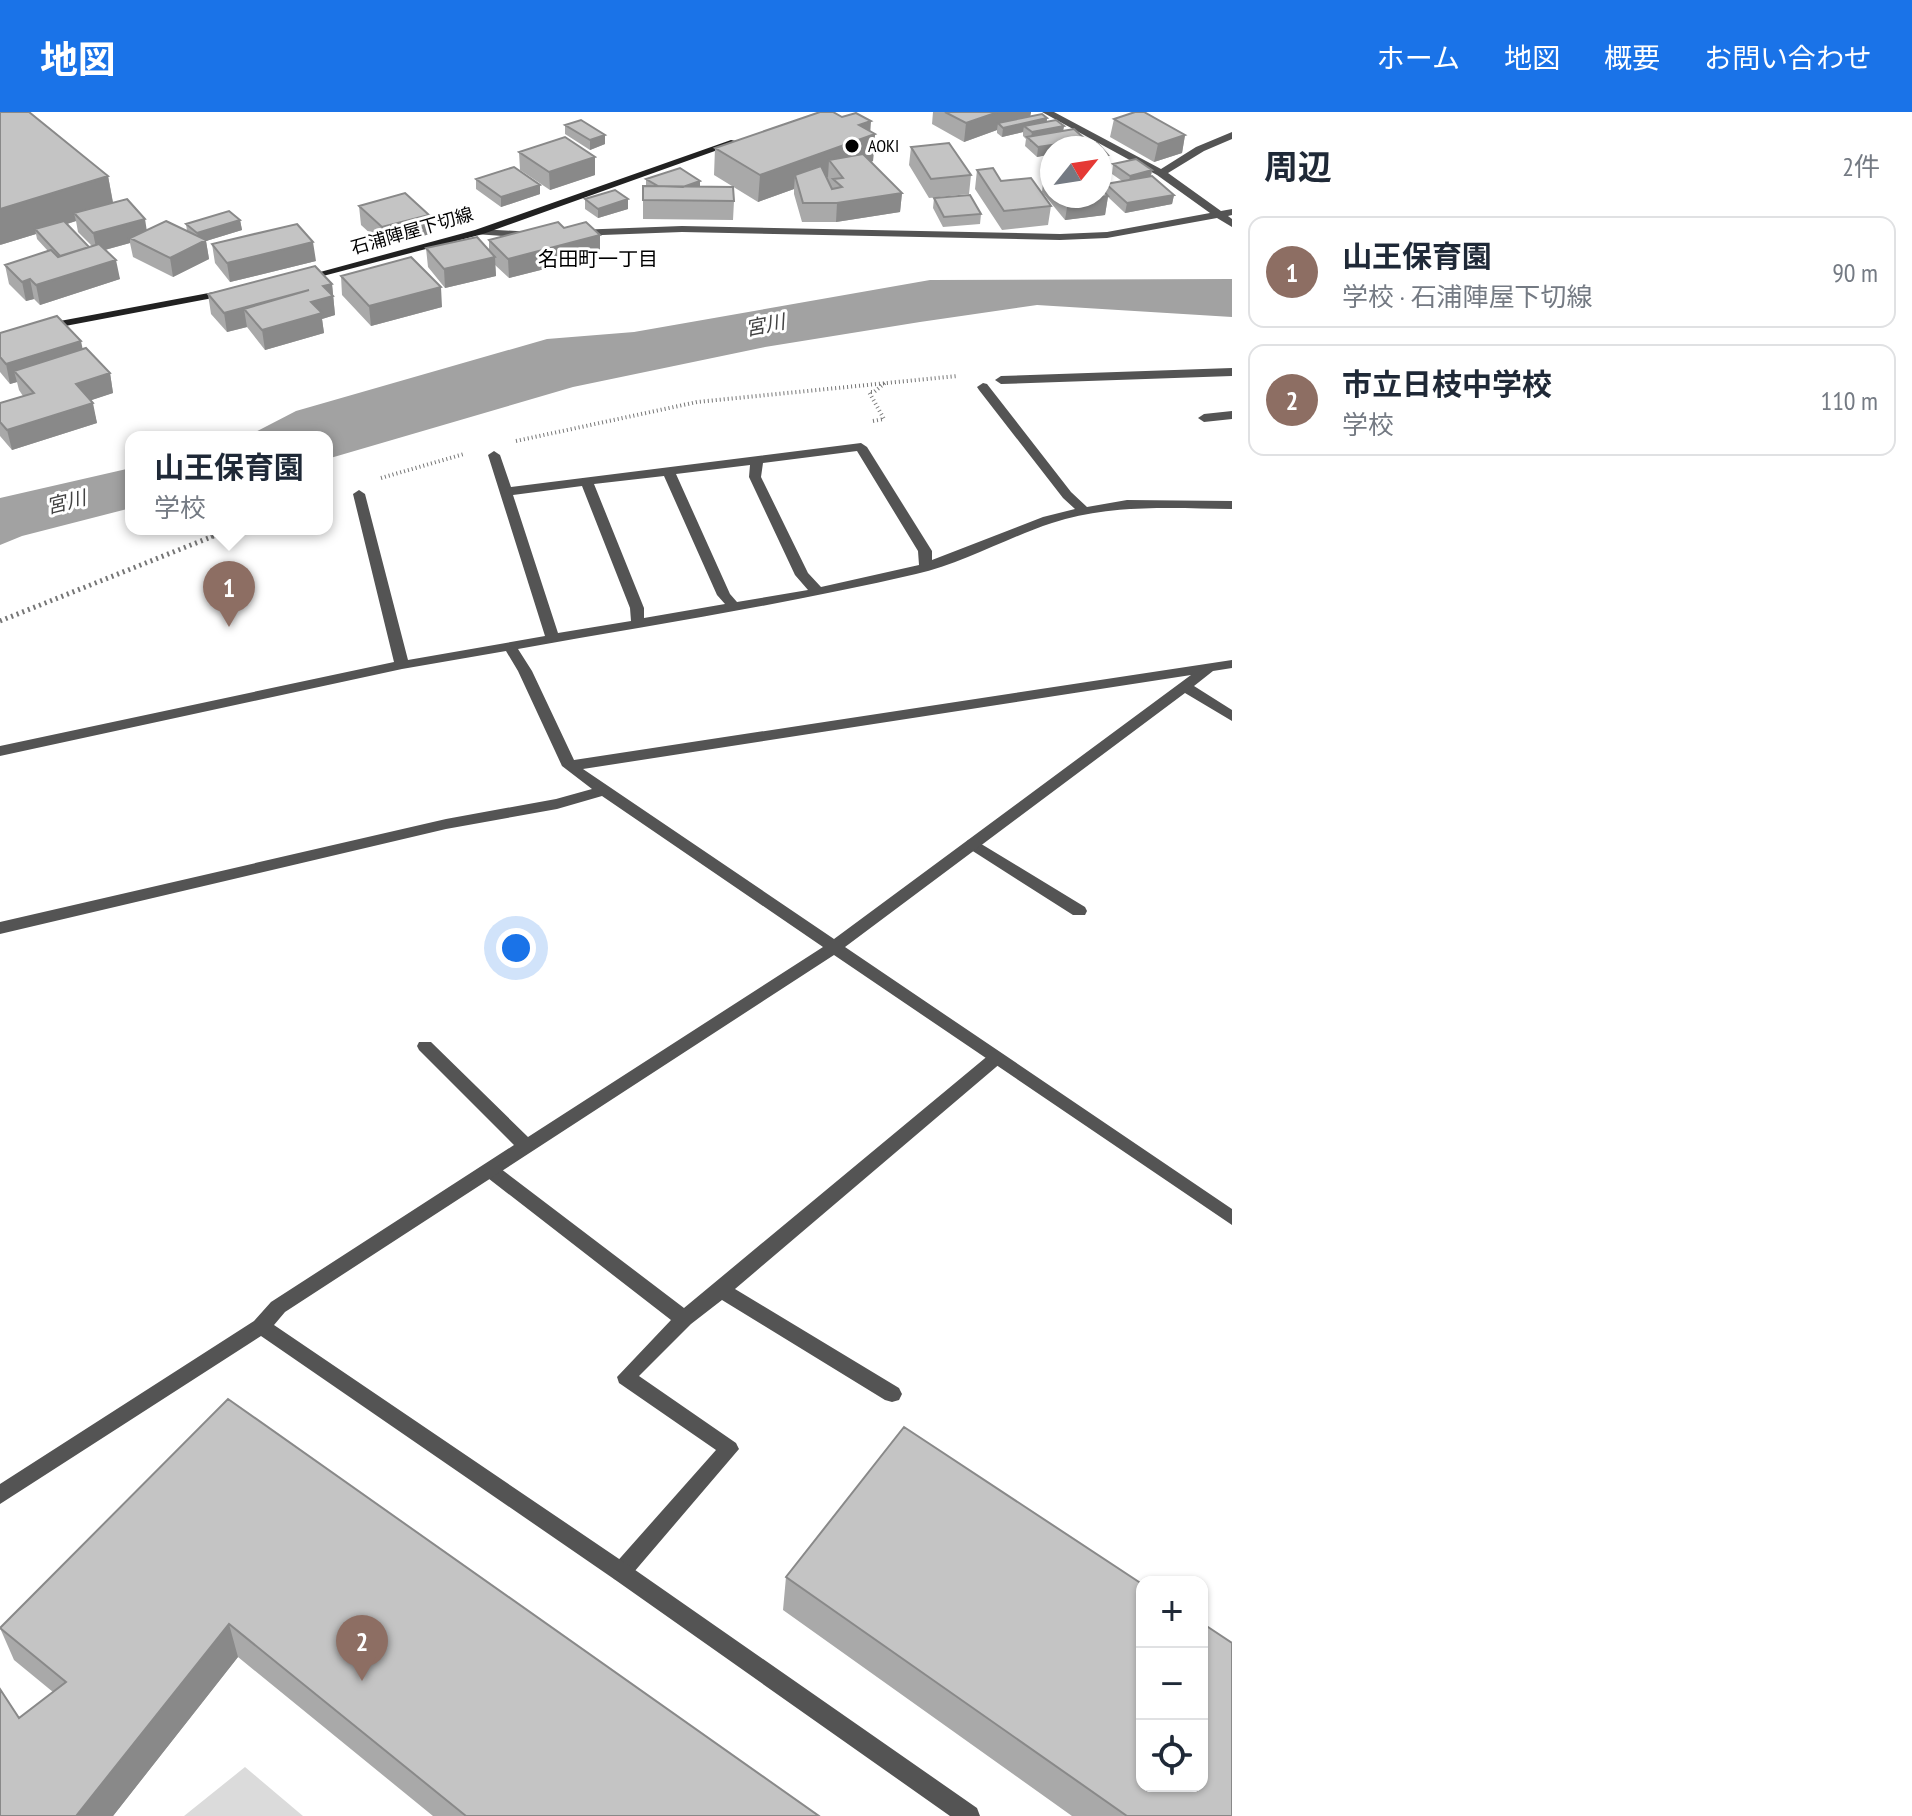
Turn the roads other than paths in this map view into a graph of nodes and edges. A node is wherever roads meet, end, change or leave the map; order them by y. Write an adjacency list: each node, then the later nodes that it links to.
1 (1047, 112): 4 (street)
2 (1232, 135): 4 (street)
3 (747, 138): 7 (main road, 石浦陣屋下切線)
4 (1161, 173): 5 (street)
5 (1227, 214): 6 (street); 9 (street)
6 (1232, 224)
7 (479, 232): 8 (street); 10 (main road, 石浦陣屋下切線)
8 (551, 234)
9 (567, 234)
10 (299, 279)
11 (236, 291): 12 (main road)
12 (31, 329)
13 (1232, 372): 14 (street)
14 (1001, 380)
15 (983, 387): 25 (street)
16 (1232, 415): 17 (street)
17 (1204, 418)
18 (494, 455): 22 (street)
19 (757, 460): 20 (street); 26 (street); 27 (street)
20 (668, 471): 21 (street); 28 (street)
21 (587, 482): 22 (street); 29 (street)
22 (505, 492): 30 (street)
23 (359, 494): 33 (street)
24 (1232, 505): 25 (street)
25 (1084, 511): 26 (street)
26 (926, 567): 27 (street)
27 (818, 592): 28 (street)
28 (735, 608): 29 (street)
29 (638, 625): 30 (street)
30 (553, 639): 31 (street)
31 (510, 647): 33 (street); 38 (street)
32 (1232, 664): 34 (street)
33 (402, 665): 37 (street)
34 (1210, 667): 35 (street); 38 (street)
35 (1184, 686): 36 (street); 40 (street)
36 (1232, 716)
37 (0, 751)
38 (569, 766): 39 (street)
39 (605, 790): 42 (street); 43 (street)
40 (973, 844): 41 (street); 43 (street)
41 (1079, 911)
42 (0, 928)
43 (834, 947): 45 (street); 46 (street)
44 (425, 1046): 46 (street)
45 (996, 1058): 48 (street); 49 (street)
46 (526, 1146): 47 (street)
47 (490, 1170): 50 (street); 51 (street)
48 (1232, 1218)
49 (721, 1290): 50 (street); 52 (street)
50 (684, 1319): 54 (street)
51 (261, 1326): 53 (street); 54 (street)
52 (892, 1394)
53 (0, 1495)
54 (621, 1572): 55 (street)
55 (969, 1816)

